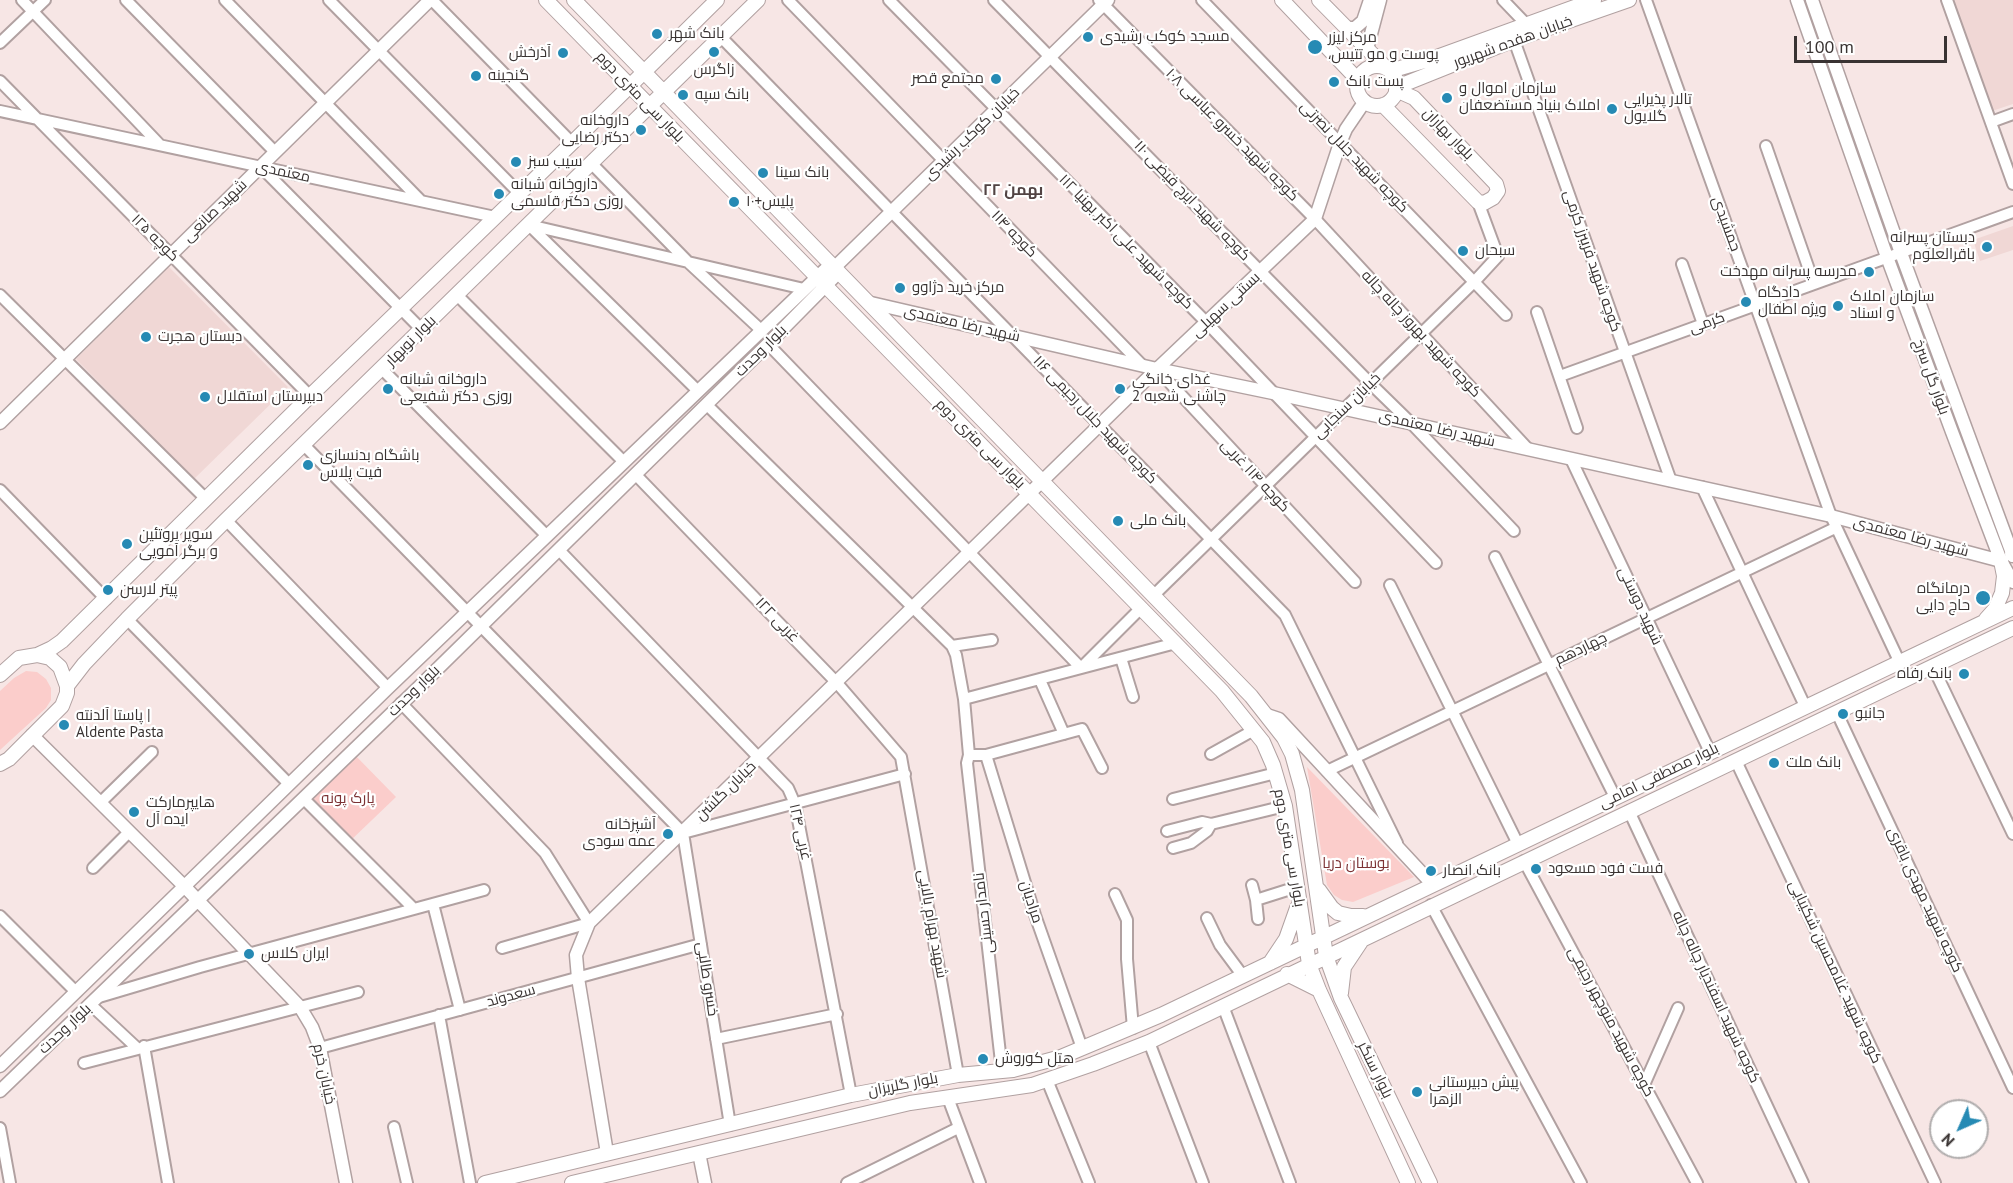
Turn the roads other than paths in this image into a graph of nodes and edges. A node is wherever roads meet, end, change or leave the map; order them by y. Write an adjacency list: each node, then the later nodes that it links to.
1 (22, 0): 27 (street)
2 (45, 0): 27 (street)
3 (126, 0): 58 (street)
4 (225, 0): 45 (street)
5 (329, 0): 34 (street)
6 (431, 0): 34 (street, شهید صانعی); 54 (street)
7 (546, 0): 40 (main road, بلوار سی متری دوم)
8 (574, 0): 37 (main road, بلوار سی متری دوم)
9 (758, 0): 30 (main road, بلوار نوبهار)
10 (788, 0): 59 (street, کوچه ۱۱۴)
11 (889, 0): 49 (street, کوچه شهید علی اکبر بهنیا ۱۱۲)
12 (994, 0): 35 (street, کوچه شهید ایرج فیضی ۱۱۰)
13 (1202, 0): 55 (street, کوچه شهید جلال نصرتی)
14 (1282, 0): 38 (main road)
15 (1319, 0): 29 (main road)
16 (1370, 0): 29 (street)
17 (1380, 0): 33 (street)
18 (1503, 0): 28 (street)
19 (1594, 0): 28 (main road, خیابان هفده شهریور)
20 (1629, 0): 31 (main road, خیابان هفده شهریور)
21 (1647, 0): 85 (street, جمشیدی)
22 (1797, 0): 46 (street, بلوار گل سرخ)
23 (1812, 0): 43 (street, بلوار گل سرخ)
24 (1947, 0): 53 (street)
25 (710, 2): 37 (main road, بلوار نوبهار)
26 (1104, 2): 35 (street, خیابان کوکب رشیدی); 69 (street, کوچه شهید خسرو عباسی ۱۰۸)
27 (33, 11): 32 (street); 56 (street)
28 (1527, 25): 36 (main road, خیابان هفده شهریور)
29 (1346, 28): 33 (main road)
30 (720, 37): 42 (main road, بلوار نوبهار); 66 (street, کوچه شهید جلال رحیمی ۱۱۶)
31 (1514, 40): 41 (main road, خیابان هفده شهریور); 96 (street, کوچه شهید فریبرز کرمی)
32 (0, 43)
33 (1367, 49): 36 (main road)
34 (379, 51): 45 (street, شهید صانعی); 63 (street)
35 (1050, 57): 49 (street, خیابان کوکب رشیدی); 77 (street, کوچه شهید ایرج فیضی ۱۱۰)
36 (1388, 69): 38 (main road); 41 (main road)
37 (644, 71): 40 (main road, بلوار نوبهار); 42 (main road, بلوار سی متری دوم)
38 (1358, 80): 44 (main road)
39 (0, 81): 52 (street, کوچه ۱۲۵)
40 (629, 86): 48 (main road, بلوار سی متری دوم); 54 (main road, بلوار نوبهار)
41 (1397, 88): 47 (main road); 65 (main road, بلوار بهاران)
42 (665, 93): 48 (main road, بلوار نوبهار); 76 (main road, بلوار سی متری دوم)
43 (1847, 99): 46 (street); 71 (street, بلوار گل سرخ)
44 (1365, 101): 47 (main road); 55 (street, بستنی سهیلی)
45 (325, 103): 58 (street, شهید صانعی); 64 (street)
46 (1833, 103): 73 (street, بلوار گل سرخ)
47 (1383, 105): 65 (main road, بلوار بهاران)
48 (650, 107): 60 (main road, بلوار نوبهار); 78 (main road, بلوار سی متری دوم)
49 (996, 110): 59 (street, خیابان کوکب رشیدی); 89 (street, کوچه شهید علی اکبر بهنیا ۱۱۲)
50 (0, 111): 52 (street, معتمدی)
51 (2013, 114): 53 (street)
52 (37, 119): 56 (street, معتمدی); 72 (street, کوچه ۱۲۵)
53 (1991, 122): 62 (street)
54 (572, 143): 63 (main road, بلوار نوبهار)
55 (1340, 143): 69 (street, بستنی سهیلی); 79 (street, کوچه شهید جلال نصرتی)
56 (160, 145): 61 (street, معتمدی)
57 (1766, 146): 80 (street)
58 (275, 152): 61 (street, شهید صانعی)
59 (944, 161): 66 (street, خیابان کوکب رشیدی); 98 (street, کوچه ۱۱۴)
60 (592, 164): 70 (main road, بلوار نوبهار); 74 (street)
61 (261, 167): 64 (street, معتمدی); 72 (street, شهید صانعی); 86 (street)
62 (2013, 184)
63 (519, 194): 68 (main road, بلوار نوبهار)
64 (421, 201): 68 (street, معتمدی)
65 (1478, 202): 79 (street, خیابان سنجابی)
66 (892, 212): 76 (street, خیابان کوکب رشیدی); 93 (street, کوچه شهید جلال رحیمی ۱۱۶)
67 (2013, 212): 71 (street, کرمی)
68 (495, 218): 86 (main road, بلوار نوبهار)
69 (1315, 219): 77 (street, بستنی سهیلی); 94 (street, کوچه شهید بهروز چاله چاله)
70 (529, 225): 74 (street); 83 (main road, بلوار نوبهار); 103 (street)
71 (1900, 253): 73 (street, کرمی); 111 (street, بلوار گل سرخ)
72 (171, 255): 97 (street, شهید صانعی); 105 (street, کوچه ۱۲۵)
73 (1887, 258): 80 (street, کرمی); 113 (street, بلوار گل سرخ)
74 (689, 263): 81 (street); 92 (street)
75 (1682, 264): 90 (street)
76 (835, 268): 78 (street, خیابان کوکب رشیدی); 84 (main road, بلوار سی متری دوم)
77 (1261, 272): 89 (street, بستنی سهیلی); 102 (street, کوچه شهید ایرج فیضی ۱۱۰)
78 (821, 282): 81 (street, بلوار وحدت); 95 (street, بلوار وحدت); 125 (main road, بلوار سی متری دوم)
79 (1474, 282): 88 (street, کوچه شهید جلال نصرتی); 94 (street, خیابان سنجابی)
80 (1814, 284): 85 (street, کرمی)
81 (804, 289): 92 (street, بلوار وحدت)
82 (0, 295): 97 (street)
83 (458, 295): 91 (main road, بلوار نوبهار); 118 (street)
84 (871, 303): 93 (street, شهید رضا معتمدی); 120 (main road, بلوار سی متری دوم)
85 (1755, 305): 90 (street, کرمی); 128 (street, جمشیدی)
86 (401, 307): 91 (street); 105 (main road, بلوار نوبهار)
87 (1537, 312): 101 (street)
88 (1506, 315)
89 (1207, 323): 100 (street, بستنی سهیلی); 104 (street, کوچه شهید علی اکبر بهنیا ۱۱۲)
90 (1703, 324): 96 (street, کرمی)
91 (422, 330): 99 (main road, بلوار نوبهار)
92 (761, 330): 103 (street, بلوار وحدت)
93 (1011, 334): 98 (street, شهید رضا معتمدی); 110 (street, کوچه شهید جلال رحیمی ۱۱۶)
94 (1420, 334): 102 (street, خیابان سنجابی); 116 (street, کوچه شهید بهروز چاله چاله)
95 (768, 344): 106 (street, بلوار وحدت); 133 (street)
96 (1625, 353): 101 (street, کرمی); 121 (street, کوچه شهید فریبرز کرمی)
97 (65, 359): 108 (street, شهید صانعی); 126 (street)
98 (1140, 364): 100 (street, شهید رضا معتمدی)
99 (382, 369): 115 (main road, بلوار نوبهار); 130 (street)
100 (1157, 369): 104 (street, شهید رضا معتمدی); 110 (street, بستنی سهیلی); 122 (street, کوچه ۱۱۴ غربی)
101 (1560, 376): 112 (street)
102 (1370, 384): 107 (street, خیابان سنجابی); 109 (street, کوچه شهید ایرج فیضی ۱۱۰)
103 (698, 391): 118 (street, بلوار وحدت)
104 (1273, 393): 107 (street, شهید رضا معتمدی); 114 (street, کوچه شهید علی اکبر بهنیا ۱۱۲)
105 (310, 396): 126 (main road, بلوار نوبهار)
106 (707, 405): 119 (street, بلوار وحدت); 145 (street)
107 (1344, 408): 109 (street, شهید رضا معتمدی); 114 (street, خیابان سنجابی)
108 (0, 423)
109 (1411, 423): 116 (street, شهید رضا معتمدی); 129 (street, کوچه شهید ایرج فیضی ۱۱۰)
110 (1100, 426): 120 (street, بستنی سهیلی); 131 (street, کوچه شهید جلال رحیمی ۱۱۶)
111 (1965, 427): 113 (street); 134 (street, بلوار گل سرخ)
112 (1577, 428)
113 (1952, 432): 134 (street, بلوار گل سرخ)
114 (1315, 438): 122 (street, خیابان سنجابی); 136 (street, کوچه شهید علی اکبر بهنیا ۱۱۲)
115 (304, 445): 127 (main road, بلوار نوبهار); 146 (street)
116 (1528, 449): 117 (street, شهید رضا معتمدی)
117 (1571, 459): 121 (street, شهید رضا معتمدی); 147 (street, شهید دوستی)
118 (624, 462): 130 (street, بلوار وحدت)
119 (636, 475): 132 (street, بلوار وحدت); 165 (street, ۱۲۲ غربی)
120 (1043, 481): 125 (street, بستنی سهیلی); 141 (main road, بلوار سی متری دوم)
121 (1671, 481): 123 (street, شهید رضا معتمدی)
122 (1264, 486): 131 (street, خیابان سنجابی); 138 (street, کوچه ۱۱۴ غربی)
123 (1702, 487): 128 (street, شهید رضا معتمدی); 137 (street)
124 (0, 490): 142 (street)
125 (1030, 494): 133 (street, خیابان گلشن); 143 (main road, بلوار سی متری دوم)
126 (206, 498): 142 (main road, بلوار نوبهار)
127 (226, 520): 148 (main road, بلوار نوبهار); 167 (street)
128 (1833, 522): 134 (street, شهید رضا معتمدی); 137 (street, چهاردهم); 159 (street, جمشیدی)
129 (1514, 531)
130 (547, 536): 146 (street, بلوار وحدت)
131 (1211, 539): 141 (street, خیابان سنجابی); 183 (street, کوچه شهید جلال رحیمی ۱۱۶)
132 (559, 550): 150 (street, بلوار وحدت); 184 (street, ۱۲۴ غربی)
133 (969, 551): 145 (street, خیابان گلشن); 162 (street)
134 (2010, 556): 139 (street, بلوار گل سرخ); 149 (main road)
135 (1495, 558): 160 (street)
136 (1436, 562)
137 (1741, 573): 147 (street, چهاردهم); 171 (street)
138 (1355, 582)
139 (2013, 582)
140 (1390, 585): 172 (street)
141 (1154, 595): 174 (main road, بلوار سی متری دوم)
142 (106, 599): 157 (main road, بلوار نوبهار)
143 (1141, 608): 155 (main road, بلوار سی متری دوم); 162 (street)
144 (2013, 608): 149 (main road, بلوار مصطفی امامی)
145 (912, 609): 156 (street); 165 (street, خیابان گلشن)
146 (468, 613): 150 (street); 167 (street, بلوار وحدت)
147 (1646, 618): 160 (street, چهاردهم); 179 (street, شهید دوستی)
148 (127, 619): 166 (main road, بلوار نوبهار); 191 (street)
149 (1982, 622): 159 (main road, بلوار مصطفی امامی)
150 (480, 627): 170 (street, بلوار وحدت); 202 (street)
151 (2013, 628): 153 (main road, بلوار مصطفی امامی)
152 (2013, 637): 153 (main road)
153 (1992, 638): 161 (main road, بلوار مصطفی امامی)
154 (992, 640): 156 (street)
155 (1176, 644): 158 (street); 175 (main road, بلوار سی متری دوم)
156 (952, 646): 169 (street, نامدار حسینی)
157 (37, 655): 163 (main road, بلوار نوبهار); 166 (main road)
158 (1121, 658): 162 (street); 168 (street)
159 (1899, 661): 171 (main road, بلوار مصطفی امامی)
160 (1549, 665): 172 (street, چهاردهم); 192 (street)
161 (1933, 667): 173 (main road, بلوار مصطفی امامی); 203 (street)
162 (1081, 668): 164 (street)
163 (0, 675)
164 (1040, 681): 169 (street); 176 (street)
165 (837, 682): 184 (street, خیابان گلشن); 190 (street, ۱۲۲ غربی)
166 (67, 686): 177 (main road, بلوار نوبهار)
167 (388, 688): 191 (street, بلوار وحدت)
168 (1132, 697)
169 (964, 699): 181 (street, نامدار حسینی)
170 (401, 703): 193 (street, بلوار وحدت); 225 (street)
171 (1805, 706): 179 (main road, بلوار مصطفی امامی)
172 (1451, 711): 183 (street, چهاردهم); 204 (street)
173 (1837, 713): 185 (main road, بلوار مصطفی امامی); 261 (street, کوچه شهید مهدی باقری)
174 (1267, 715): 188 (street); 210 (main road, بلوار سی متری دوم)
175 (1254, 730): 180 (street); 189 (main road, بلوار سی متری دوم)
176 (1064, 734): 182 (street); 187 (street)
177 (32, 735): 186 (main road, بلوار نوبهار); 195 (street)
178 (152, 752): 195 (street)
179 (1710, 752): 192 (main road, بلوار مصطفی امامی)
180 (1211, 754)
181 (969, 755): 182 (street); 257 (street, نامدار حسینی)
182 (986, 755): 254 (street, مرادیان)
183 (1355, 757): 188 (street, چهاردهم); 206 (street, کوچه شهید جلال رحیمی ۱۱۶)
184 (759, 759): 196 (street, ۱۲۴ غربی); 202 (street, خیابان گلشن)
185 (1736, 761): 198 (main road, بلوار مصطفی امامی); 289 (street, کوچه شهید غلامحسین شکیبایی)
186 (0, 764)
187 (1102, 768)
188 (1327, 771): 206 (street)
189 (1276, 773): 194 (street); 197 (main road, بلوار سی متری دوم)
190 (905, 774): 196 (street); 258 (street, شهید بهرام بالایی)
191 (289, 784): 212 (street, بلوار وحدت)
192 (1615, 797): 204 (main road, بلوار مصطفی امامی)
193 (304, 799): 217 (street, بلوار وحدت); 220 (street)
194 (1173, 799)
195 (101, 802): 201 (street)
196 (795, 804): 202 (street); 247 (street, ۱۲۴ غربی)
197 (1285, 806): 199 (street); 215 (main road, بلوار سی متری دوم)
198 (1629, 811): 207 (main road, بلوار مصطفی امامی); 288 (street, کوچه شهید اسفندیار چاله چاله)
199 (1211, 824): 200 (street); 205 (street)
200 (1167, 831)
201 (129, 832): 208 (street); 212 (street)
202 (683, 833): 225 (street, خیابان گلشن); 228 (street, خسرو طالبی)
203 (2013, 834)
204 (1518, 844): 211 (main road, بلوار مصطفی امامی)
205 (1173, 848)
206 (1401, 851): 211 (street)
207 (1524, 861): 219 (main road, بلوار مصطفی امامی); 260 (street, کوچه شهید منوچهر رحیمی)
208 (93, 868)
209 (1252, 885): 216 (street)
210 (1317, 885): 222 (main road); 226 (main road, بلوار سی متری دوم)
211 (1433, 885): 222 (main road, بلوار مصطفی امامی)
212 (185, 887): 217 (street, خیابان خرم); 239 (street, بلوار وحدت)
213 (484, 890): 218 (street)
214 (1115, 894): 249 (street)
215 (1298, 894): 216 (street); 229 (main road, بلوار سی متری دوم); 233 (main road)
216 (1256, 900): 224 (street)
217 (198, 901): 231 (street, خیابان خرم); 242 (street, بلوار وحدت)
218 (433, 904): 220 (street); 246 (street)
219 (1431, 905): 227 (main road, بلوار مصطفی امامی); 286 (street)
220 (413, 908): 231 (street)
221 (0, 916): 239 (street)
222 (1368, 916): 226 (main road, بلوار مصطفی امامی)
223 (1207, 918): 236 (street)
224 (1258, 919)
225 (589, 923): 230 (street); 237 (street, خیابان گلشن)
226 (1323, 937): 229 (main road, بلوار مصطفی امامی); 232 (main road, بلوار سی متری دوم)
227 (1364, 937): 232 (main road, بلوار مصطفی امامی); 241 (main road)
228 (701, 944): 237 (street, سعدوند); 250 (street, خسرو طالبی)
229 (1305, 946): 233 (main road, بلوار گلریزان); 234 (main road, بلوار سی متری دوم)
230 (502, 948)
231 (249, 954): 242 (street); 244 (street, خیابان خرم)
232 (1326, 956): 234 (main road, بلوار مصطفی امامی); 241 (main road, بلوار سنگر)
233 (1269, 964): 236 (main road, بلوار گلریزان)
234 (1309, 964): 235 (main road, بلوار گلریزان); 238 (main road, بلوار سنگر)
235 (1287, 974): 238 (main road); 243 (main road, بلوار گلریزان)
236 (1243, 976): 249 (main road, بلوار گلریزان)
237 (578, 978): 246 (street, سعدوند); 269 (street, خیابان گلشن)
238 (1319, 990): 284 (main road, بلوار سنگر)
239 (76, 992): 256 (street, بلوار وحدت)
240 (358, 992): 244 (street)
241 (1341, 998): 285 (main road, بلوار سنگر)
242 (95, 1001): 252 (street); 262 (street, بلوار وحدت)
243 (1223, 1006): 251 (main road, بلوار گلریزان); 283 (street)
244 (300, 1007): 252 (street); 253 (street, خیابان خرم)
245 (1678, 1008): 260 (street)
246 (460, 1010): 248 (street, سعدوند)
247 (837, 1014): 250 (street); 263 (street, ۱۲۴ غربی)
248 (439, 1015): 253 (street, سعدوند); 275 (street)
249 (1133, 1028): 254 (main road, بلوار گلریزان)
250 (716, 1039): 265 (street, خسرو طالبی)
251 (1149, 1042): 259 (main road, بلوار گلریزان); 282 (street)
252 (140, 1047): 255 (street); 272 (street)
253 (320, 1048): 273 (street, خیابان خرم)
254 (1082, 1048): 257 (main road, بلوار گلریزان)
255 (84, 1063)
256 (0, 1066)
257 (1002, 1071): 258 (main road, بلوار گلریزان)
258 (958, 1075): 263 (main road, بلوار گلریزان)
259 (1047, 1080): 264 (main road, بلوار گلریزان); 281 (street)
260 (1644, 1085): 287 (street, کوچه شهید منوچهر رحیمی)
261 (2013, 1088)
262 (0, 1091)
263 (852, 1095): 265 (main road, بلوار گلریزان)
264 (948, 1098): 268 (street); 270 (main road, بلوار گلریزان)
265 (730, 1125): 269 (main road, بلوار گلریزان)
266 (394, 1127): 274 (street)
267 (0, 1128): 271 (street)
268 (957, 1128): 279 (street); 280 (street)
269 (608, 1153): 276 (main road, بلوار گلریزان)
270 (699, 1153): 277 (main road, بلوار گلریزان); 278 (street)
271 (10, 1183)
272 (168, 1183)
273 (346, 1183)
274 (406, 1183)
275 (470, 1183)
276 (485, 1183)
277 (572, 1183)
278 (705, 1183)
279 (847, 1183)
280 (980, 1183)
281 (1089, 1183)
282 (1203, 1183)
283 (1290, 1183)
284 (1408, 1183)
285 (1430, 1183)
286 (1581, 1183)
287 (1696, 1183)
288 (1803, 1183)
289 (1935, 1183)

